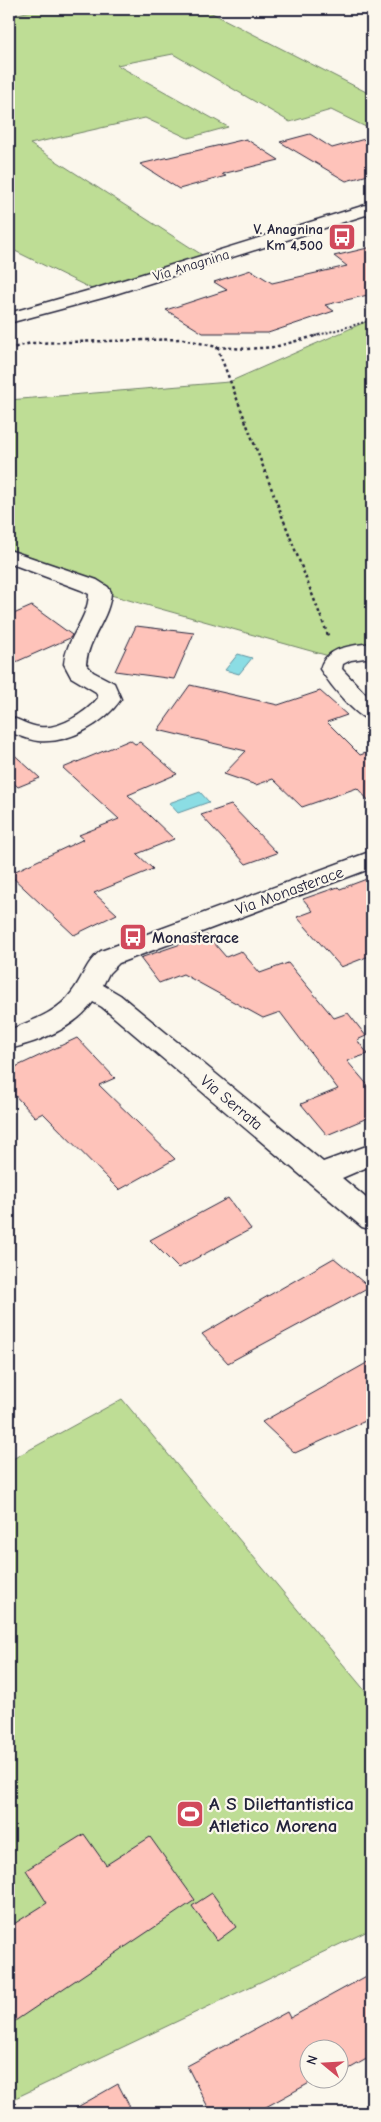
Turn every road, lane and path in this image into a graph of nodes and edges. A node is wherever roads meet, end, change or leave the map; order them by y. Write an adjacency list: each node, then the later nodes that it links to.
1 (372, 208): 3 (main road, Via Anagnina)
2 (372, 219): 5 (main road, Via Anagnina)
3 (9, 318)
4 (372, 320): 6 (path)
5 (9, 328)
6 (217, 347): 7 (path); 10 (path)
7 (9, 349)
8 (9, 556): 12 (main road)
9 (372, 650): 10 (main road)
10 (336, 658): 11 (main road)
11 (372, 714)
12 (9, 724)
13 (372, 860): 14 (main road, Via Monasterace)
14 (89, 988): 15 (main road, Via Monasterace); 17 (main road, Via Serrata)
15 (9, 1040)
16 (372, 1154): 17 (main road)
17 (321, 1175): 18 (main road, Via Serrata)
18 (372, 1219)

